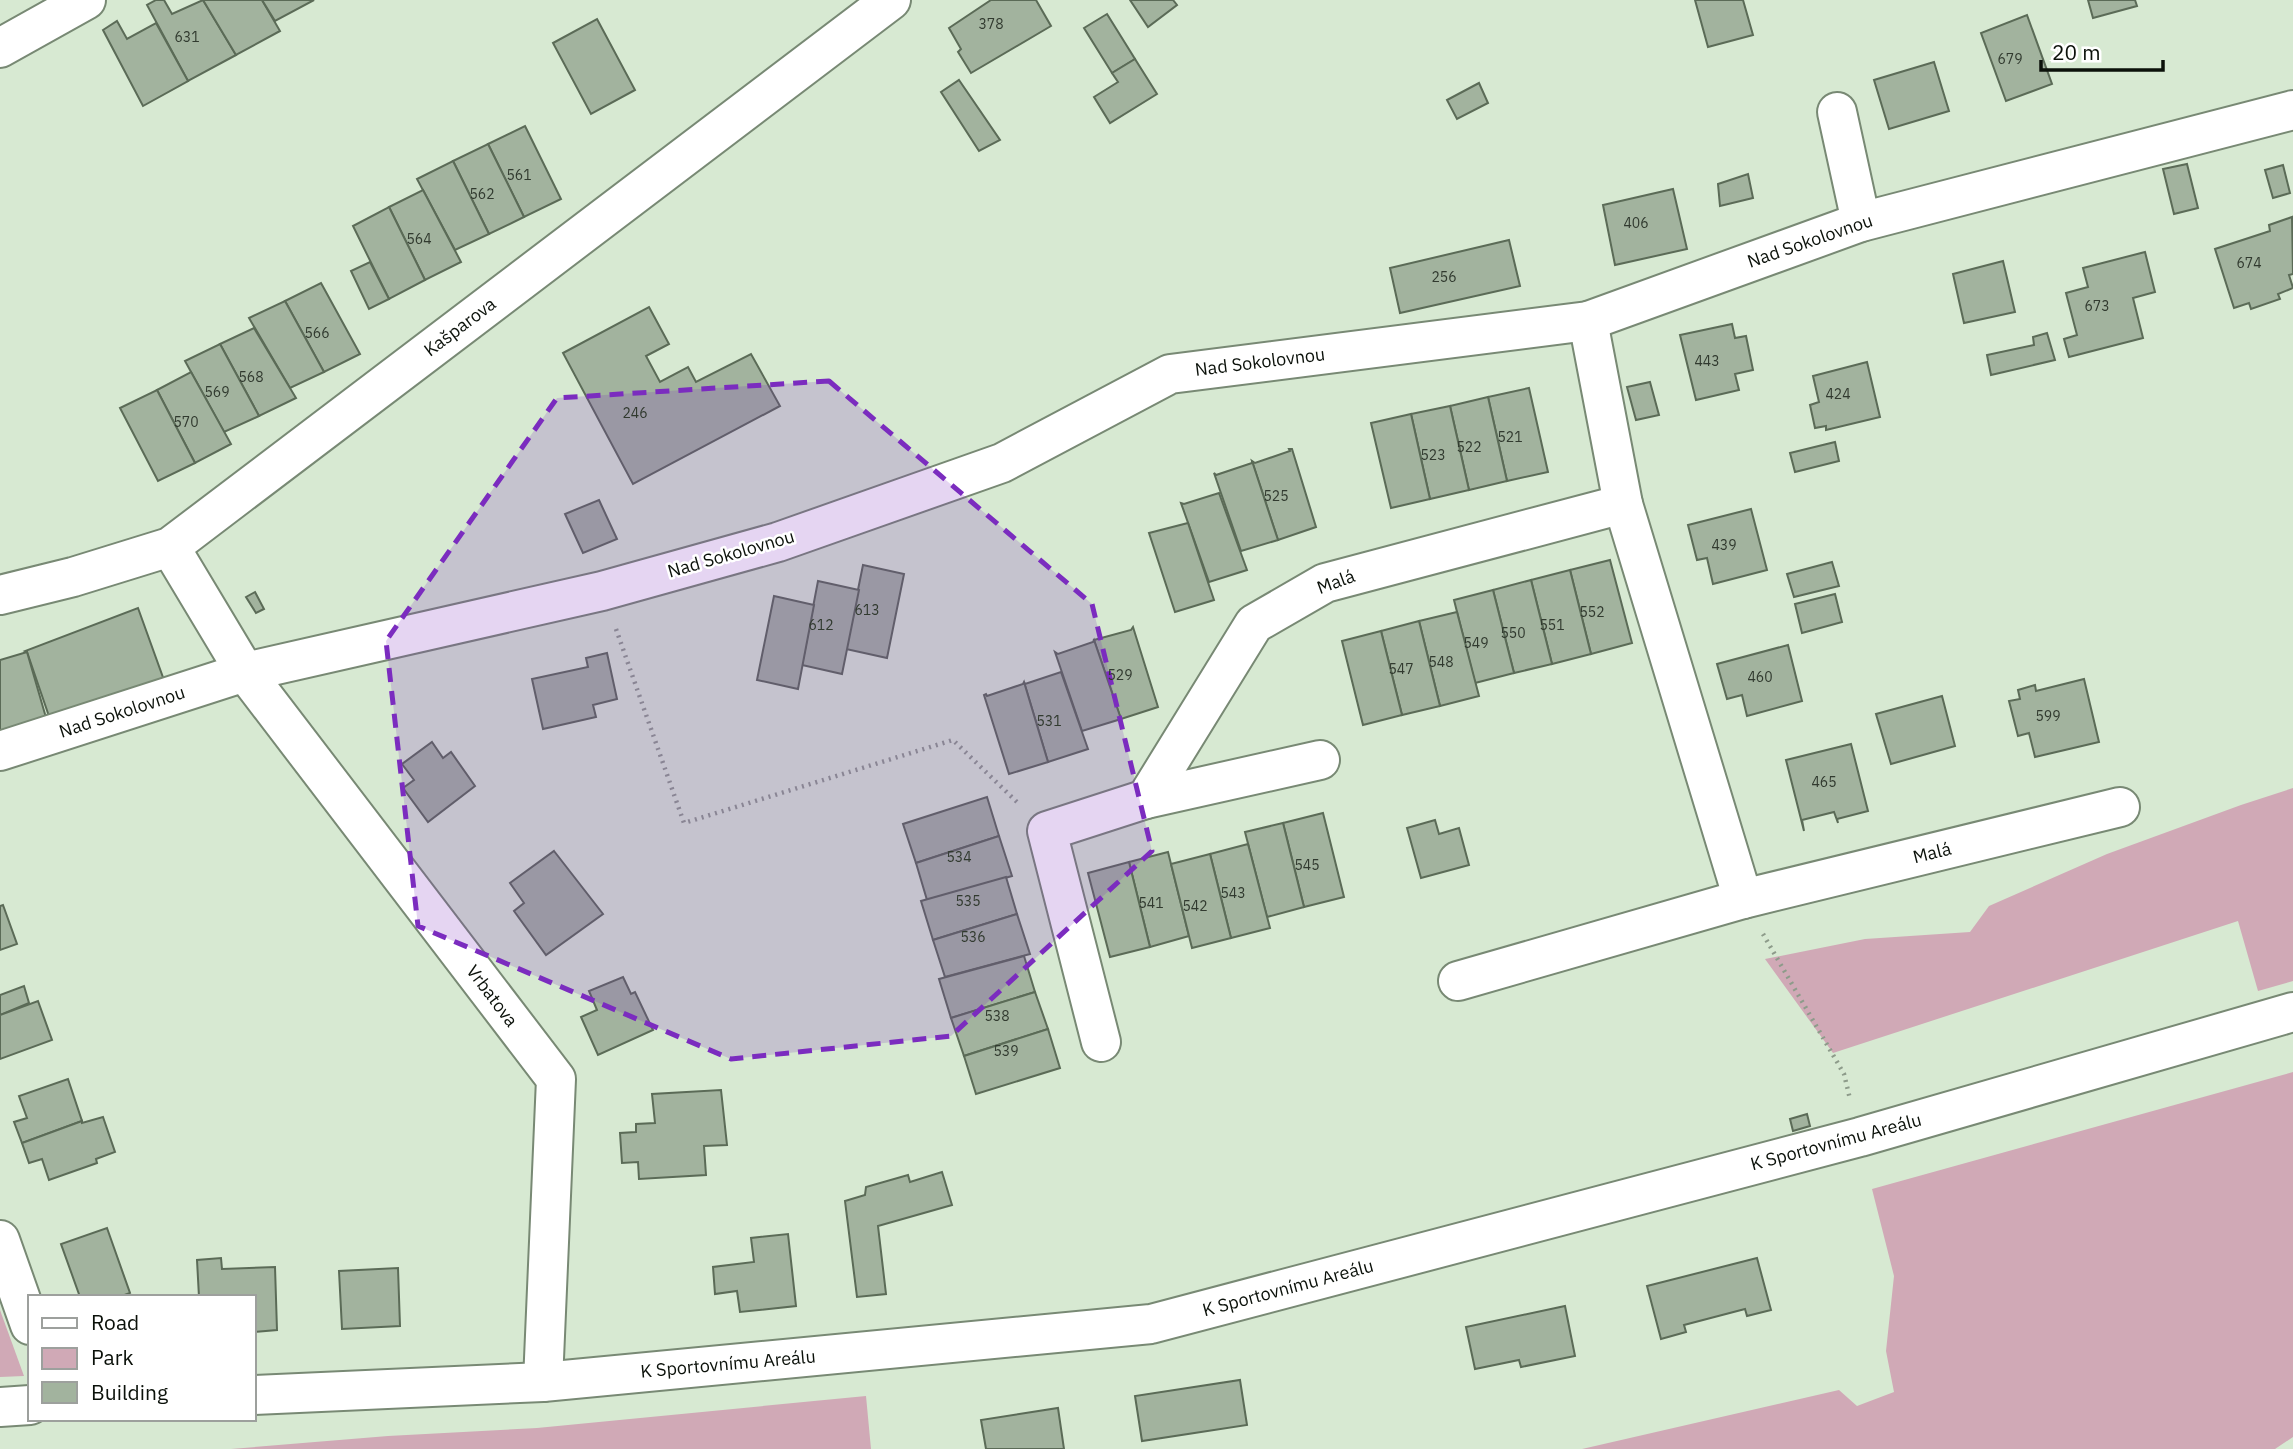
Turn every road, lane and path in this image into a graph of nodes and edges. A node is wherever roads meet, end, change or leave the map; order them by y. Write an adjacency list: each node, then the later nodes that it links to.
1 (86, 0): 3 (street)
2 (891, 0): 9 (street, Kašparova)
3 (0, 48)
4 (2293, 110): 6 (street, Nad Sokolovnou)
5 (1837, 112): 6 (street)
6 (1861, 222): 7 (street, Nad Sokolovnou)
7 (1588, 321): 8 (street); 10 (street, Nad Sokolovnou)
8 (1623, 504): 15 (street, Malá); 18 (street)
9 (170, 547): 11 (street, Kašparova); 12 (street)
10 (602, 591): 12 (street, Nad Sokolovnou); 17 (path)
11 (0, 595)
12 (245, 672): 13 (street, Nad Sokolovnou); 25 (street, Vrbatova)
13 (0, 751)
14 (1320, 760): 15 (street)
15 (1146, 799): 17 (street)
16 (2120, 807): 18 (street, Malá)
17 (1047, 831): 21 (street)
18 (1743, 899): 19 (street, Malá); 22 (path)
19 (1458, 981)
20 (2293, 1012): 22 (street, K Sportovnímu Areálu)
21 (1101, 1042)
22 (1860, 1137): 25 (street, K Sportovnímu Areálu)
23 (0, 1240): 24 (street)
24 (28, 1319)
25 (543, 1382): 26 (street, K Sportovnímu Areálu)
26 (256, 1395)
27 (28, 1405): 28 (street)
28 (0, 1407)

